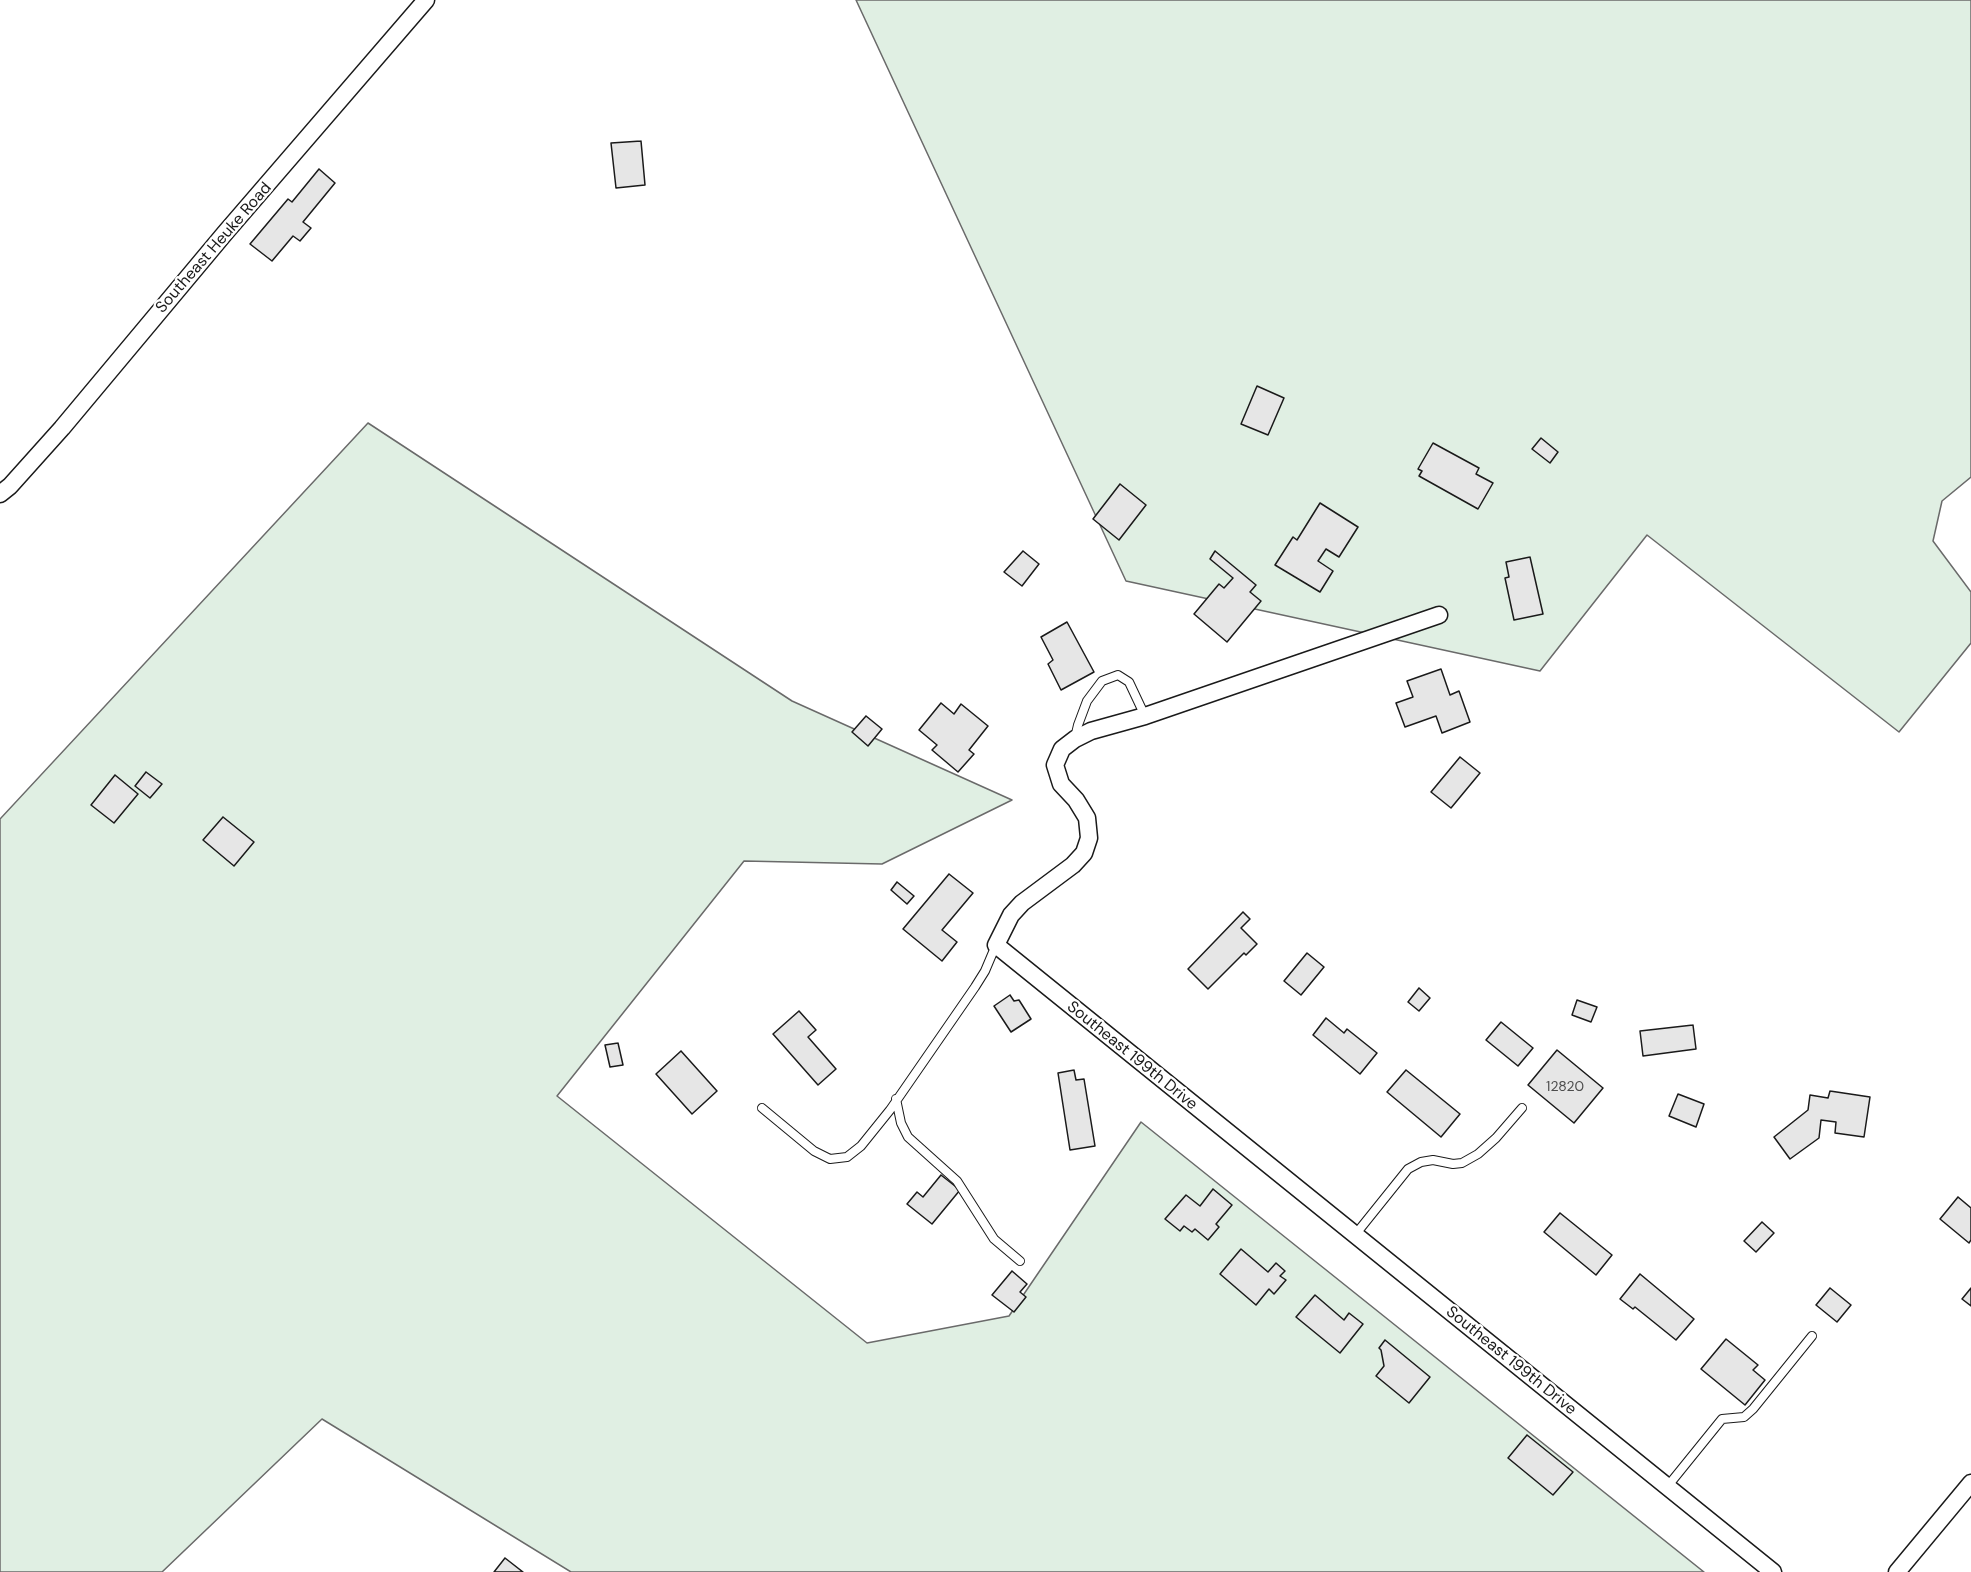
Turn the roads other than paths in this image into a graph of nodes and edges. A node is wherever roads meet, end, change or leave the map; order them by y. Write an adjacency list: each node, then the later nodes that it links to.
1 (426, 0): 2 (street, Southeast Heuke Road)
2 (0, 494)
3 (1439, 615): 4 (street)
4 (1145, 716): 5 (street); 5 (lane)
5 (1075, 739): 6 (street)
6 (996, 945): 7 (lane); 10 (street, Southeast 199th Drive)
7 (896, 1099): 8 (lane); 11 (lane)
8 (762, 1108)
9 (1522, 1108): 10 (lane)
10 (1355, 1236): 14 (street, Southeast 199th Drive)
11 (1020, 1261)
12 (1812, 1336): 14 (lane)
13 (1971, 1483): 16 (street)
14 (1667, 1487): 15 (street, Southeast 199th Drive)
15 (1773, 1572)
16 (1897, 1572)

